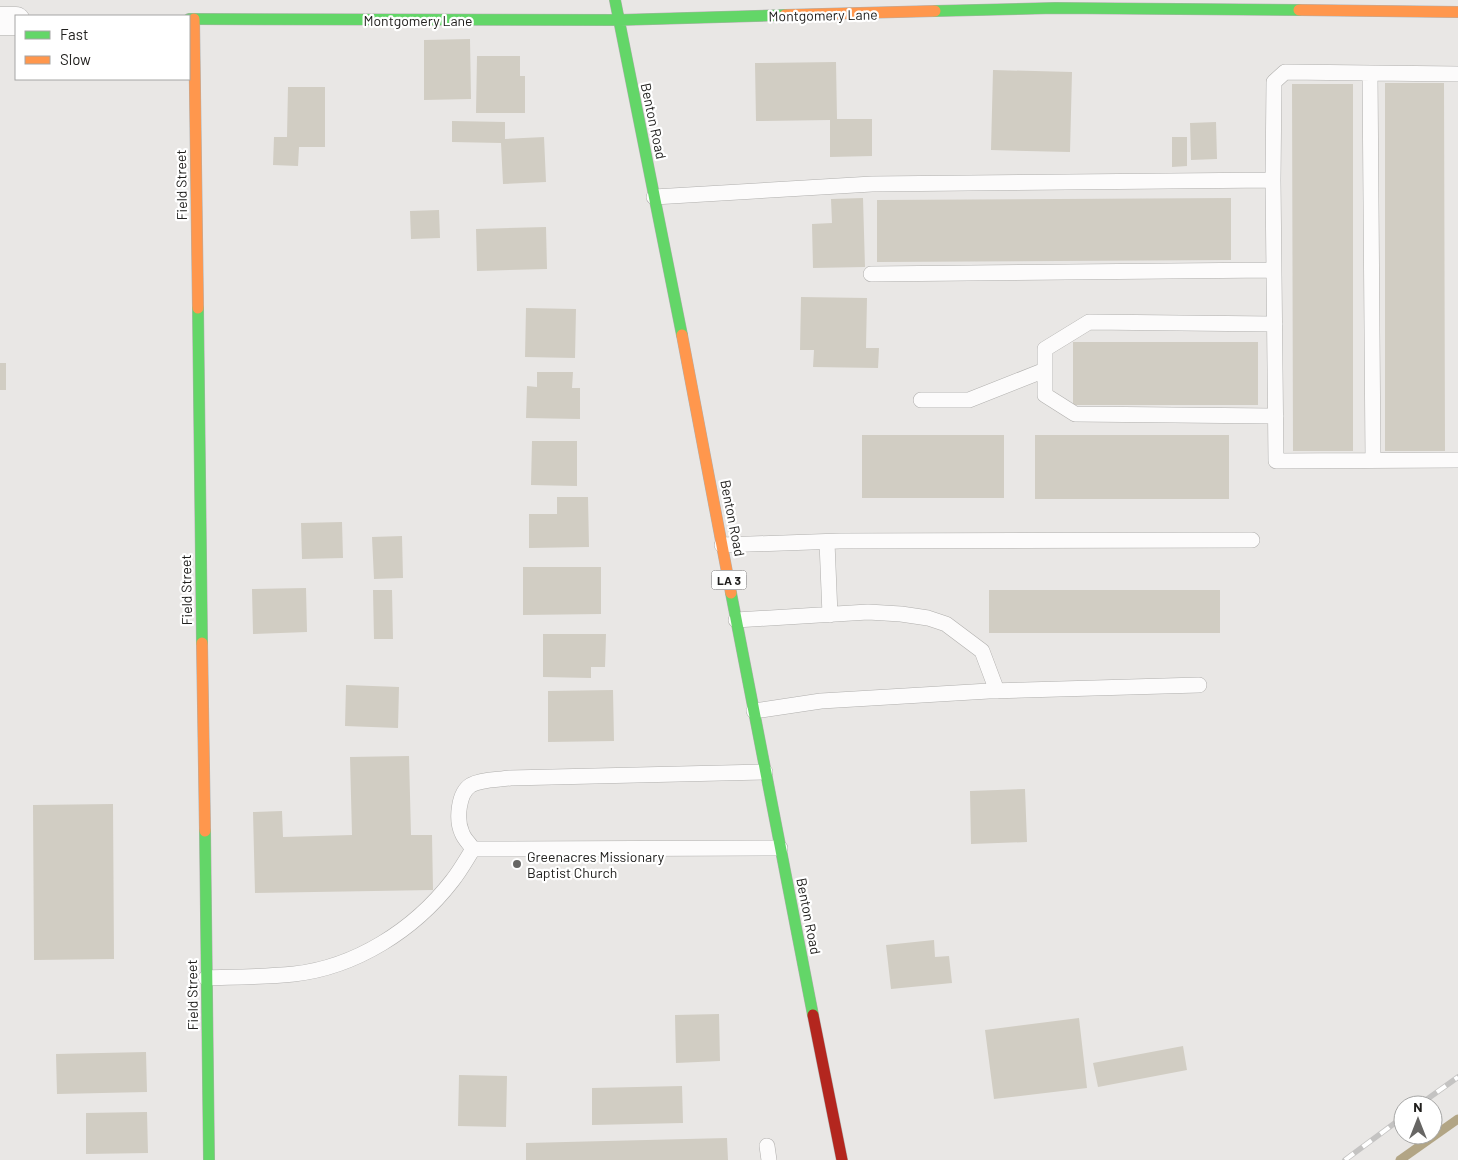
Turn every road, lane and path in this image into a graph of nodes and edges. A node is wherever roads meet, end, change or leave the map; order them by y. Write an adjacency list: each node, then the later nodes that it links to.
1 (615, 0): 8 (street, Benton Road / LA 3)
2 (804, 0): 6 (lane)
3 (1171, 4): 4 (street, Montgomery Lane); 5 (street, Montgomery Lane)
4 (939, 6): 6 (street, Montgomery Lane)
5 (1458, 12)
6 (804, 16): 8 (street, Montgomery Lane)
7 (192, 19): 8 (street, Montgomery Lane); 34 (street, Field Street)
8 (619, 20): 14 (street, Benton Road / LA 3)
9 (0, 21): 10 (street)
10 (15, 21)
11 (1370, 73): 12 (lane); 13 (lane); 21 (lane)
12 (1458, 74)
13 (1273, 180): 14 (lane); 15 (lane)
14 (654, 197): 25 (street, Benton Road / LA 3)
15 (1274, 270): 16 (lane); 17 (lane)
16 (871, 274)
17 (1275, 324): 18 (lane); 20 (lane)
18 (1045, 370): 19 (lane); 20 (lane)
19 (921, 400)
20 (1276, 416): 21 (lane)
21 (1373, 460): 22 (lane)
22 (1458, 460)
23 (1252, 540): 24 (lane)
24 (826, 542): 25 (lane); 26 (lane)
25 (722, 545): 27 (street, Benton Road / LA 3)
26 (830, 615): 27 (lane); 29 (lane)
27 (736, 620): 30 (street, Benton Road / LA 3)
28 (1199, 685): 29 (lane)
29 (997, 691): 30 (lane)
30 (754, 711): 31 (street, Benton Road / LA 3)
31 (765, 772): 32 (street, Benton Road / LA 3); 33 (lane)
32 (780, 848): 33 (lane); 36 (street, Benton Road / LA 3)
33 (473, 849): 34 (lane)
34 (206, 978): 35 (street, Field Street)
35 (209, 1160)
36 (842, 1160)

